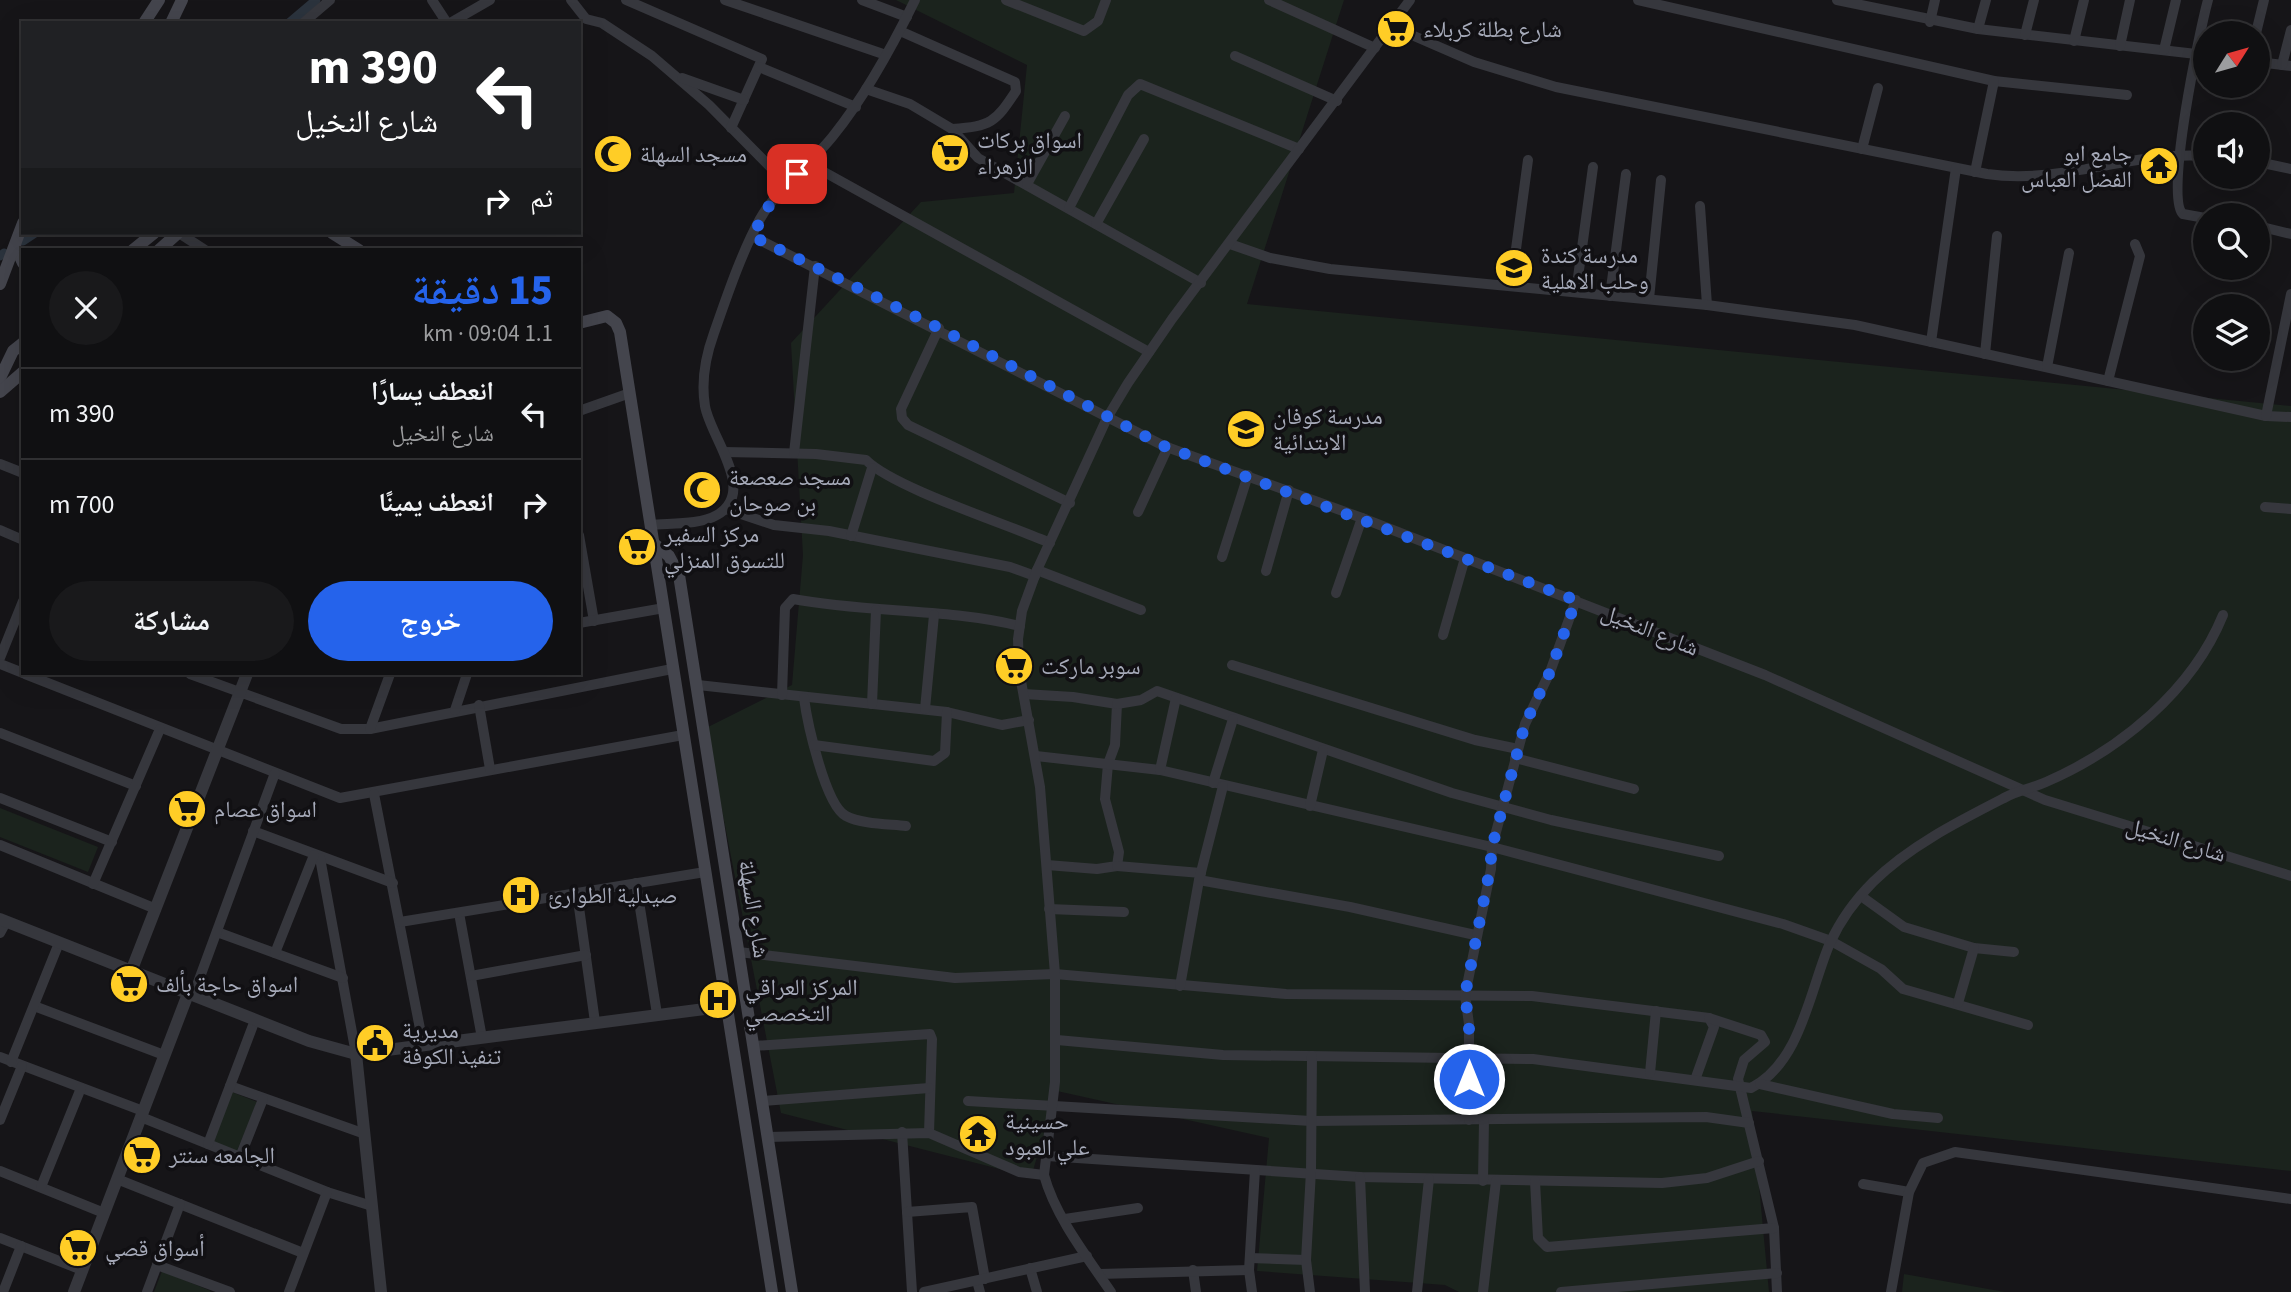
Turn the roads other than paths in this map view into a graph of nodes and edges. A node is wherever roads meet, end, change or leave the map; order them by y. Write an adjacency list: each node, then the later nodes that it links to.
1 (159, 0): 27 (main road)
2 (182, 0): 28 (main road)
3 (331, 0): 29 (street)
4 (432, 0): 30 (street)
5 (490, 0): 31 (street)
6 (571, 0): 32 (street)
7 (626, 0): 49 (street)
8 (725, 0): 46 (street)
9 (862, 0): 26 (street)
10 (915, 0): 26 (street)
11 (1006, 0): 12 (street)
12 (1105, 0)
13 (1269, 0): 43 (street)
14 (1410, 0): 36 (street)
15 (1638, 0): 51 (street)
16 (1837, 0): 25 (street)
17 (1935, 0): 35 (street)
18 (1986, 0): 37 (street)
19 (2034, 0): 40 (street)
20 (2084, 0): 41 (street)
21 (2130, 0): 42 (street)
22 (2176, 0): 44 (street)
23 (2208, 0): 33 (street)
24 (2264, 0): 34 (street)
25 (1873, 4): 35 (street)
26 (907, 18): 39 (street)
27 (145, 21)
28 (172, 21)
29 (305, 21)
30 (447, 21)
31 (452, 21)
32 (582, 21): 50 (street)
33 (2205, 21)
34 (2259, 21)
35 (1930, 22): 37 (street)
36 (1391, 26): 43 (street); 64 (street)
37 (1978, 29): 40 (street)
38 (2291, 30): 48 (street)
39 (900, 31): 46 (street); 61 (street)
40 (2025, 35): 41 (street)
41 (2074, 41): 42 (street)
42 (2120, 47): 44 (street)
43 (1376, 48): 57 (street)
44 (2164, 50): 45 (street)
45 (2193, 54)
46 (886, 55): 53 (street)
47 (1235, 56): 57 (street)
48 (2286, 65)
49 (760, 66): 56 (street); 58 (street)
50 (675, 76): 56 (street); 60 (street)
51 (1994, 81): 55 (street); 73 (street)
52 (1878, 88): 64 (street)
53 (866, 89): 58 (street); 61 (street)
54 (2193, 90): 65 (street)
55 (2127, 95)
56 (744, 100): 60 (street)
57 (1337, 101): 63 (street)
58 (856, 107): 68 (street)
59 (1065, 116): 77 (street)
60 (731, 128): 76 (street)
61 (952, 129): 77 (street)
62 (1144, 139): 81 (street)
63 (1299, 149): 79 (street); 91 (street)
64 (1862, 149): 71 (street)
65 (2180, 155): 66 (street); 73 (street); 80 (street)
66 (2193, 156)
67 (1528, 160): 103 (street)
68 (808, 163): 76 (street); 114 (street)
69 (2270, 165): 72 (street)
70 (1593, 167): 104 (street)
71 (1956, 168): 73 (street); 112 (street)
72 (2291, 169)
73 (1975, 172)
74 (1626, 174): 106 (street)
75 (1661, 180): 107 (street)
76 (787, 184): 89 (street)
77 (1027, 184): 79 (street)
78 (1700, 206): 108 (street)
79 (1069, 208): 81 (street)
80 (2193, 216)
81 (1096, 224): 101 (street)
82 (21, 229): 93 (main road)
83 (2270, 229): 84 (street)
84 (2291, 234)
85 (152, 235): 94 (main road)
86 (177, 235): 95 (main road)
87 (182, 235): 96 (street)
88 (335, 235): 97 (main road)
89 (752, 236): 100 (street, شارع النخيل); 127 (street)
90 (1997, 236): 115 (street)
91 (1230, 244): 101 (street); 103 (street)
92 (2135, 244): 119 (street)
93 (15, 246): 99 (main road); 102 (main road)
94 (135, 248)
95 (161, 248)
96 (202, 248)
97 (356, 248)
98 (2069, 253): 116 (street)
99 (21, 259)
100 (815, 266): 111 (street, شارع النخيل); 128 (street)
101 (1201, 283): 114 (street)
102 (0, 284)
103 (1511, 286): 104 (street)
104 (1576, 292): 106 (street)
105 (2291, 294): 109 (street)
106 (1610, 296): 107 (street)
107 (1649, 299): 108 (street)
108 (1707, 305): 112 (street)
109 (2288, 317): 123 (street)
110 (581, 322): 121 (main road, شارع السهلة)
111 (939, 328): 125 (street, شارع النخيل); 134 (street)
112 (1931, 342): 115 (street)
113 (21, 345): 118 (main road)
114 (1149, 352): 125 (street)
115 (1985, 354): 116 (street)
116 (2047, 367): 119 (street)
117 (21, 374): 120 (main road)
118 (0, 378)
119 (2108, 381): 123 (street)
120 (0, 392)
121 (630, 393): 122 (street); 140 (main road, شارع السهلة)
122 (581, 410)
123 (2266, 416): 124 (street)
124 (2291, 417)
125 (1107, 418): 126 (street, شارع النخيل); 134 (street)
126 (1168, 447): 132 (street, شارع النخيل); 138 (street)
127 (724, 452): 128 (street); 136 (street)
128 (794, 453): 130 (street)
129 (0, 464): 131 (street)
130 (872, 468): 142 (street); 145 (street)
131 (18, 472)
132 (1248, 475): 133 (street, شارع النخيل); 147 (street)
133 (1289, 490): 139 (street, شارع النخيل); 149 (street)
134 (1070, 503): 145 (street)
135 (2265, 507): 137 (street)
136 (726, 509): 140 (street); 142 (street)
137 (2291, 509)
138 (1138, 512)
139 (1362, 518): 148 (street, شارع النخيل); 152 (street)
140 (650, 525): 144 (main road, شارع السهلة)
141 (0, 530): 143 (street)
142 (851, 536): 150 (street)
143 (21, 539)
144 (653, 543): 155 (main road, شارع السهلة); 173 (main road, شارع السهلة)
145 (1050, 543): 150 (street)
146 (581, 555): 151 (street)
147 (1222, 557)
148 (1465, 558): 153 (street, شارع النخيل); 163 (street)
149 (1266, 571)
150 (1036, 573): 157 (street); 162 (street)
151 (583, 575): 160 (street)
152 (1336, 593)
153 (1576, 600): 194 (street); 203 (street, شارع النخيل)
154 (21, 607): 164 (street)
155 (664, 608): 160 (street); 166 (main road, شارع السهلة)
156 (876, 610): 158 (street); 176 (street); 179 (street)
157 (1141, 610)
158 (934, 615): 162 (street); 182 (street)
159 (2223, 615): 203 (street)
160 (594, 621): 161 (street)
161 (581, 623)
162 (1020, 626): 175 (street)
163 (1443, 635)
164 (0, 661): 167 (street)
165 (1232, 665): 194 (street)
166 (672, 669): 181 (street); 190 (main road, شارع السهلة)
167 (21, 672)
168 (29, 675): 187 (street)
169 (192, 675): 174 (street)
170 (247, 675): 174 (street)
171 (390, 675): 188 (street)
172 (467, 675): 183 (street)
173 (698, 685): 176 (street); 236 (main road, شارع السهلة)
174 (239, 694): 188 (street); 192 (street)
175 (1024, 694): 180 (street); 186 (street)
176 (782, 695): 177 (street)
177 (804, 698): 179 (street); 191 (street)
178 (1177, 698): 180 (street); 185 (street); 198 (street)
179 (872, 704): 182 (street)
180 (1117, 704): 196 (street)
181 (479, 705): 183 (street); 197 (street)
182 (925, 709): 184 (street)
183 (455, 710): 188 (street)
184 (947, 712): 186 (street); 191 (street)
185 (1233, 719): 193 (street); 200 (street)
186 (1029, 720): 195 (street)
187 (160, 729): 192 (street); 201 (street)
188 (370, 729)
189 (0, 733): 201 (street)
190 (683, 736): 197 (street); 217 (main road, شارع السهلة)
191 (814, 745): 208 (street)
192 (217, 750): 199 (street); 225 (street)
193 (1323, 750): 206 (street); 207 (street)
194 (1516, 753): 202 (street); 207 (street)
195 (1036, 756): 196 (street); 215 (street)
196 (1108, 764): 198 (street); 216 (street)
197 (490, 769): 204 (street)
198 (1160, 770): 200 (street)
199 (275, 773): 204 (street); 209 (street)
200 (1218, 784): 206 (street); 218 (street)
201 (136, 786): 210 (street)
202 (1634, 789)
203 (2022, 790): 219 (street, شارع النخيل); 224 (street)
204 (374, 794): 220 (street)
205 (0, 798): 210 (street)
206 (1310, 806): 212 (street)
207 (1503, 807): 212 (street); 213 (street)
208 (906, 826)
209 (253, 831): 214 (street); 231 (street)
210 (111, 842): 222 (street)
211 (0, 845): 222 (street)
212 (1492, 847): 232 (street); 233 (street)
213 (1719, 856)
214 (317, 857): 220 (street); 238 (street); 243 (street)
215 (1047, 865): 216 (street); 226 (street)
216 (1117, 866): 218 (street)
217 (705, 872): 221 (street); 249 (main road, شارع السهلة)
218 (1200, 876): 232 (street); 244 (street)
219 (2291, 876)
220 (393, 883): 229 (street)
221 (636, 883): 223 (street); 251 (street)
222 (93, 884): 225 (street)
223 (577, 893): 228 (street); 239 (street)
224 (1861, 896): 233 (street); 235 (street)
225 (156, 909): 240 (street)
226 (1049, 909): 227 (street); 241 (street)
227 (1124, 912)
228 (459, 913): 229 (street); 242 (street)
229 (400, 922): 258 (street)
230 (2, 925): 234 (street)
231 (217, 932): 238 (street); 245 (street)
232 (1475, 935): 246 (street)
233 (1831, 941): 247 (street); 269 (street)
234 (59, 943): 240 (street); 248 (street)
235 (1974, 948): 237 (street); 247 (street)
236 (739, 951): 241 (street); 259 (main road, شارع السهلة)
237 (2014, 952)
238 (275, 953): 243 (street)
239 (586, 955): 242 (street); 254 (street)
240 (132, 969): 245 (street)
241 (1055, 974): 244 (street); 257 (street)
242 (471, 976): 256 (street)
243 (343, 978): 260 (street)
244 (1180, 986): 246 (street)
245 (191, 995): 253 (street); 261 (street)
246 (1465, 995): 250 (street); 264 (street)
247 (1958, 1003): 255 (street)
248 (34, 1006): 261 (street); 265 (street)
249 (728, 1006): 251 (street); 338 (main road, شارع السهلة)
250 (1656, 1012): 252 (street); 267 (street)
251 (657, 1014): 254 (street)
252 (1709, 1018): 268 (street); 273 (street)
253 (255, 1020): 260 (street); 270 (street)
254 (595, 1022): 256 (street)
255 (2028, 1025)
256 (482, 1038): 258 (street)
257 (1056, 1040): 262 (street); 277 (street)
258 (423, 1044): 260 (street)
259 (754, 1046): 272 (street); 275 (main road, شارع السهلة)
260 (356, 1054): 287 (street)
261 (164, 1055): 278 (street)
262 (1312, 1056): 264 (street); 283 (street)
263 (0, 1057): 265 (street)
264 (1469, 1058): 267 (street); 281 (street)
265 (11, 1062): 266 (street)
266 (22, 1066): 271 (street); 280 (street)
267 (1650, 1073): 268 (street)
268 (1695, 1080): 273 (street)
269 (1760, 1084): 273 (street); 279 (street)
270 (230, 1086): 274 (street); 289 (street)
271 (81, 1088): 278 (street); 304 (street)
272 (929, 1088): 275 (street); 286 (street)
273 (1741, 1089): 284 (street)
274 (263, 1099): 287 (street); 291 (street)
275 (763, 1101): 288 (main road, شارع السهلة)
276 (968, 1101): 277 (street)
277 (1054, 1106): 283 (street); 290 (street)
278 (142, 1114): 289 (street); 298 (street)
279 (1938, 1118)
280 (0, 1120)
281 (1469, 1120): 282 (street); 283 (street)
282 (1484, 1120): 284 (street); 300 (street)
283 (1311, 1121): 295 (street)
284 (1749, 1123): 292 (street)
285 (902, 1132): 286 (street); 288 (street); 311 (street)
286 (929, 1133): 296 (street)
287 (365, 1134): 309 (street)
288 (768, 1137): 339 (main road, شارع السهلة)
289 (208, 1144): 291 (street)
290 (1047, 1156): 293 (street); 296 (street)
291 (240, 1157): 305 (street)
292 (1759, 1161): 302 (street); 314 (street)
293 (1255, 1170): 295 (street); 319 (street)
294 (0, 1171): 304 (street)
295 (1311, 1171): 297 (street); 320 (street)
296 (1044, 1175): 313 (street)
297 (1360, 1177): 299 (street); 348 (street)
298 (117, 1178): 308 (street); 312 (street)
299 (1429, 1179): 300 (street); 349 (street)
300 (1483, 1181): 301 (street)
301 (1496, 1181): 302 (street); 350 (street)
302 (1535, 1181): 314 (street)
303 (1863, 1184): 306 (street)
304 (41, 1187): 312 (street)
305 (327, 1192): 309 (street); 317 (street)
306 (1909, 1192): 307 (street); 353 (street)
307 (2291, 1199)
308 (180, 1204): 317 (street); 321 (street)
309 (372, 1206): 337 (street)
310 (1138, 1208): 313 (street)
311 (907, 1212): 328 (street); 340 (street)
312 (104, 1213): 323 (street)
313 (1065, 1219): 318 (street)
314 (1774, 1228): 326 (street)
315 (0, 1238): 316 (street)
316 (21, 1246): 323 (street); 332 (street)
317 (303, 1254): 336 (street)
318 (1087, 1256): 322 (street); 327 (street)
319 (1250, 1258): 320 (street); 325 (street)
320 (1306, 1260): 347 (street)
321 (157, 1265): 330 (street); 334 (street)
322 (1030, 1268): 328 (street); 343 (street)
323 (82, 1270): 333 (street)
324 (1193, 1270): 325 (street); 327 (street); 345 (street)
325 (1249, 1270): 346 (street)
326 (1777, 1273): 329 (street); 352 (street)
327 (1099, 1274): 344 (street)
328 (981, 1280): 331 (street); 342 (street)
329 (1680, 1287): 351 (street)
330 (217, 1290): 335 (street)
331 (945, 1290): 341 (street)
332 (3, 1292)
333 (74, 1292)
334 (147, 1292)
335 (230, 1292)
336 (289, 1292)
337 (381, 1292)
338 (772, 1292)
339 (792, 1292)
340 (912, 1292)
341 (924, 1292)
342 (980, 1292)
343 (1037, 1292)
344 (1111, 1292)
345 (1196, 1292)
346 (1252, 1292)
347 (1310, 1292)
348 (1365, 1292)
349 (1417, 1292)
350 (1483, 1292)
351 (1561, 1292)
352 (1777, 1292)
353 (1891, 1292)

